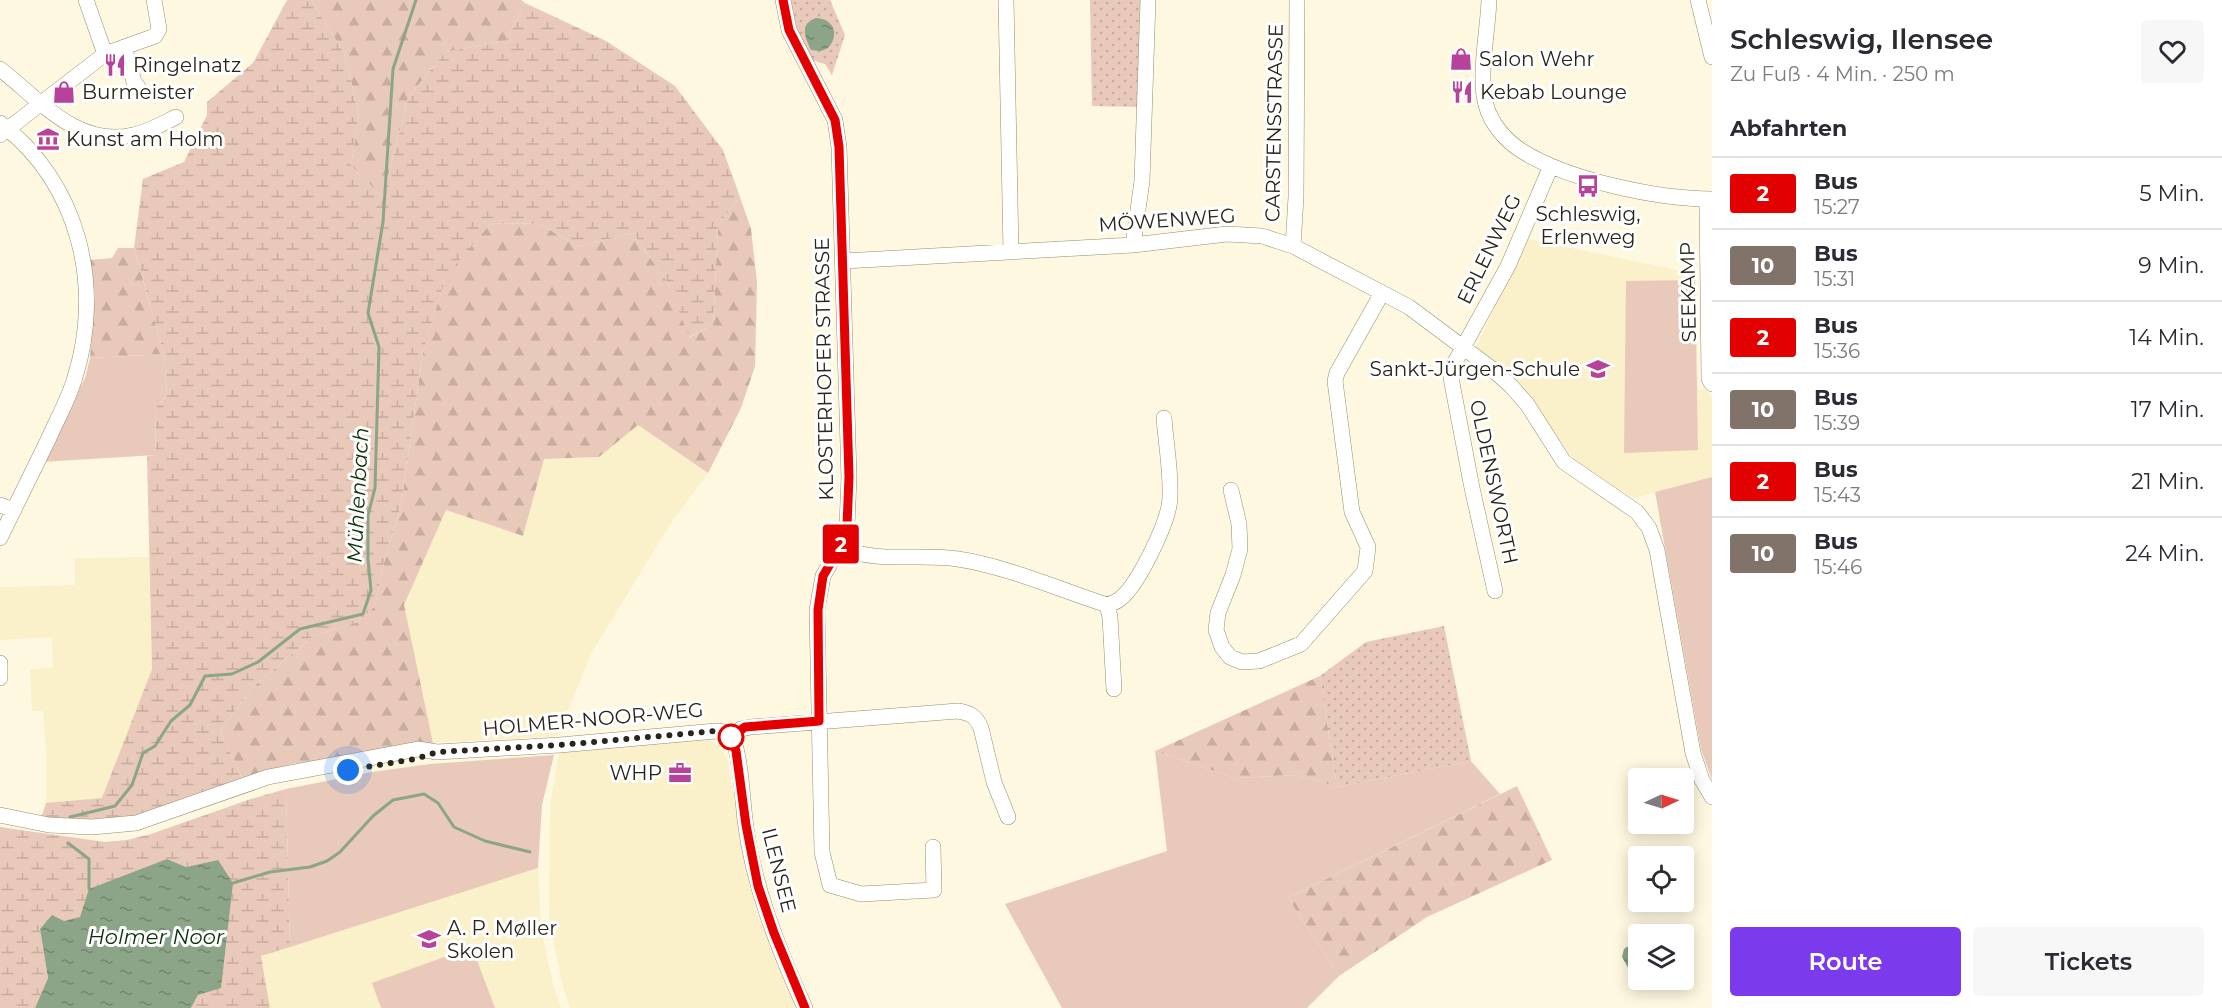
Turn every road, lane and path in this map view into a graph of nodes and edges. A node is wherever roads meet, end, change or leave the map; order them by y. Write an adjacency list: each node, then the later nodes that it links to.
1 (86, 0): 10 (street)
2 (154, 0): 9 (street)
3 (783, 0): 22 (street, KLOSTERHOFER STRASSE)
4 (1006, 0): 21 (street)
5 (1148, 0): 19 (street)
6 (1297, 0): 20 (street, CARSTENSSTRASSE)
7 (1489, 0): 17 (street)
8 (1698, 0): 11 (street)
9 (124, 47): 10 (street); 13 (street)
10 (105, 54): 14 (street)
11 (1712, 57)
12 (0, 69): 14 (street)
13 (138, 87)
14 (41, 102): 15 (street); 16 (street)
15 (176, 117)
16 (3, 129): 28 (street)
17 (1551, 166): 18 (street); 24 (street, ERLENWEG)
18 (1710, 199): 25 (street, SEEKAMP)
19 (1133, 244): 20 (street, MÖWENWEG); 21 (street, MÖWENWEG)
20 (1293, 246): 23 (street, MÖWENWEG)
21 (1011, 252): 22 (street, MÖWENWEG)
22 (844, 261): 30 (street, KLOSTERHOFER STRASSE)
23 (1382, 293): 24 (street, MÖWENWEG); 27 (street)
24 (1462, 348): 31 (street, OLDENSWORTH); 38 (street, MÖWENWEG)
25 (1712, 384)
26 (1164, 418): 32 (street)
27 (1231, 490)
28 (7, 507): 29 (street)
29 (0, 538)
30 (840, 547): 32 (street); 36 (street, KLOSTERHOFER STRASSE)
31 (1495, 591)
32 (1107, 606): 35 (street)
33 (0, 663): 34 (street)
34 (0, 678)
35 (1114, 688)
36 (819, 721): 37 (street); 40 (street); 41 (street, KLOSTERHOFER STRASSE)
37 (731, 737): 39 (street, HOLMER-NOOR-WEG); 42 (street, ILENSEE)
38 (1712, 798)
39 (0, 815)
40 (1008, 817)
41 (933, 847)
42 (805, 1008)

